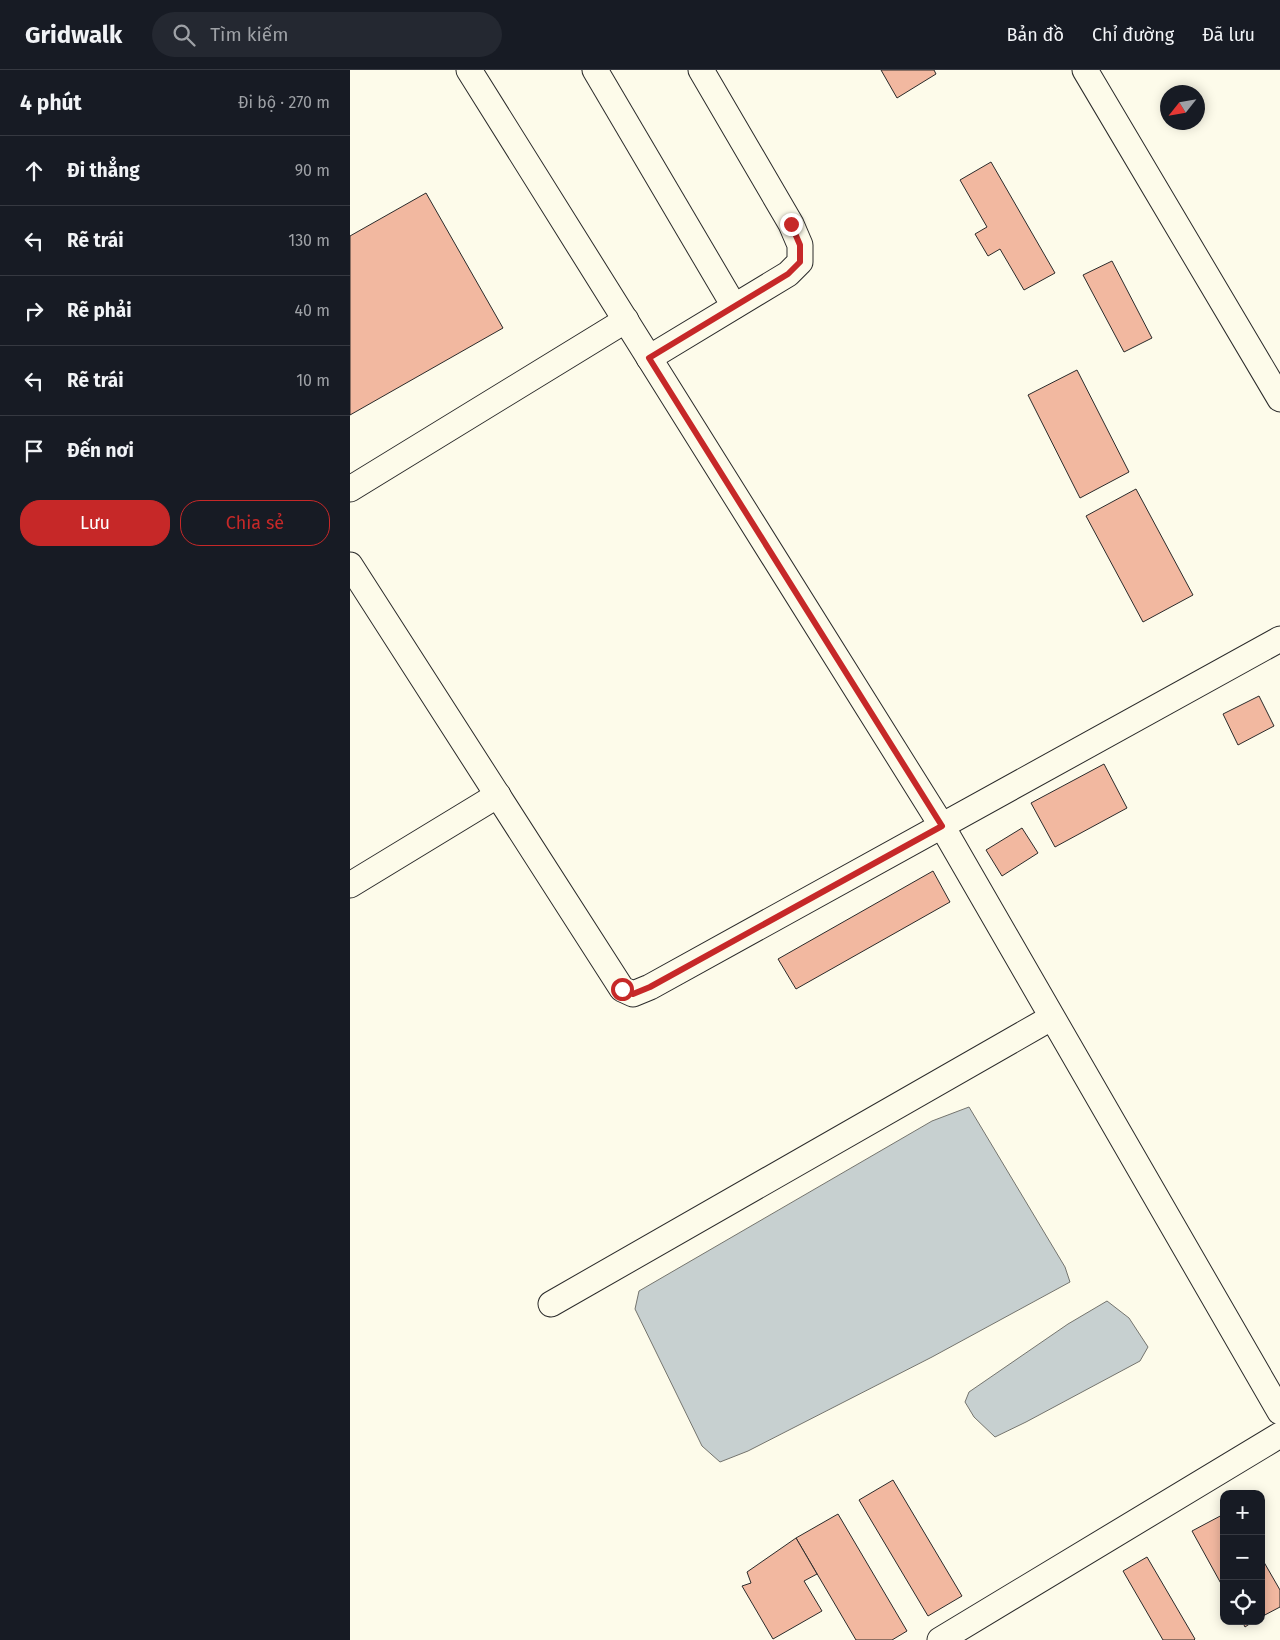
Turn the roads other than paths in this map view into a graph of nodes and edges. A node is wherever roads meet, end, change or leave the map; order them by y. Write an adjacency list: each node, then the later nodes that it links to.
1 (469, 70): 6 (street)
2 (595, 70): 5 (street)
3 (701, 70): 5 (street)
4 (1085, 70): 8 (street)
5 (734, 306): 7 (street)
6 (626, 320): 7 (street); 9 (street)
7 (649, 358): 13 (street)
8 (1280, 399)
9 (350, 489)
10 (350, 565): 12 (street)
11 (1280, 639): 13 (street)
12 (498, 795): 13 (street); 14 (street)
13 (942, 826): 15 (street)
14 (350, 885)
15 (1051, 1018): 16 (street); 17 (street)
16 (551, 1304)
17 (1280, 1412)
18 (1280, 1435): 19 (street)
19 (940, 1640)

